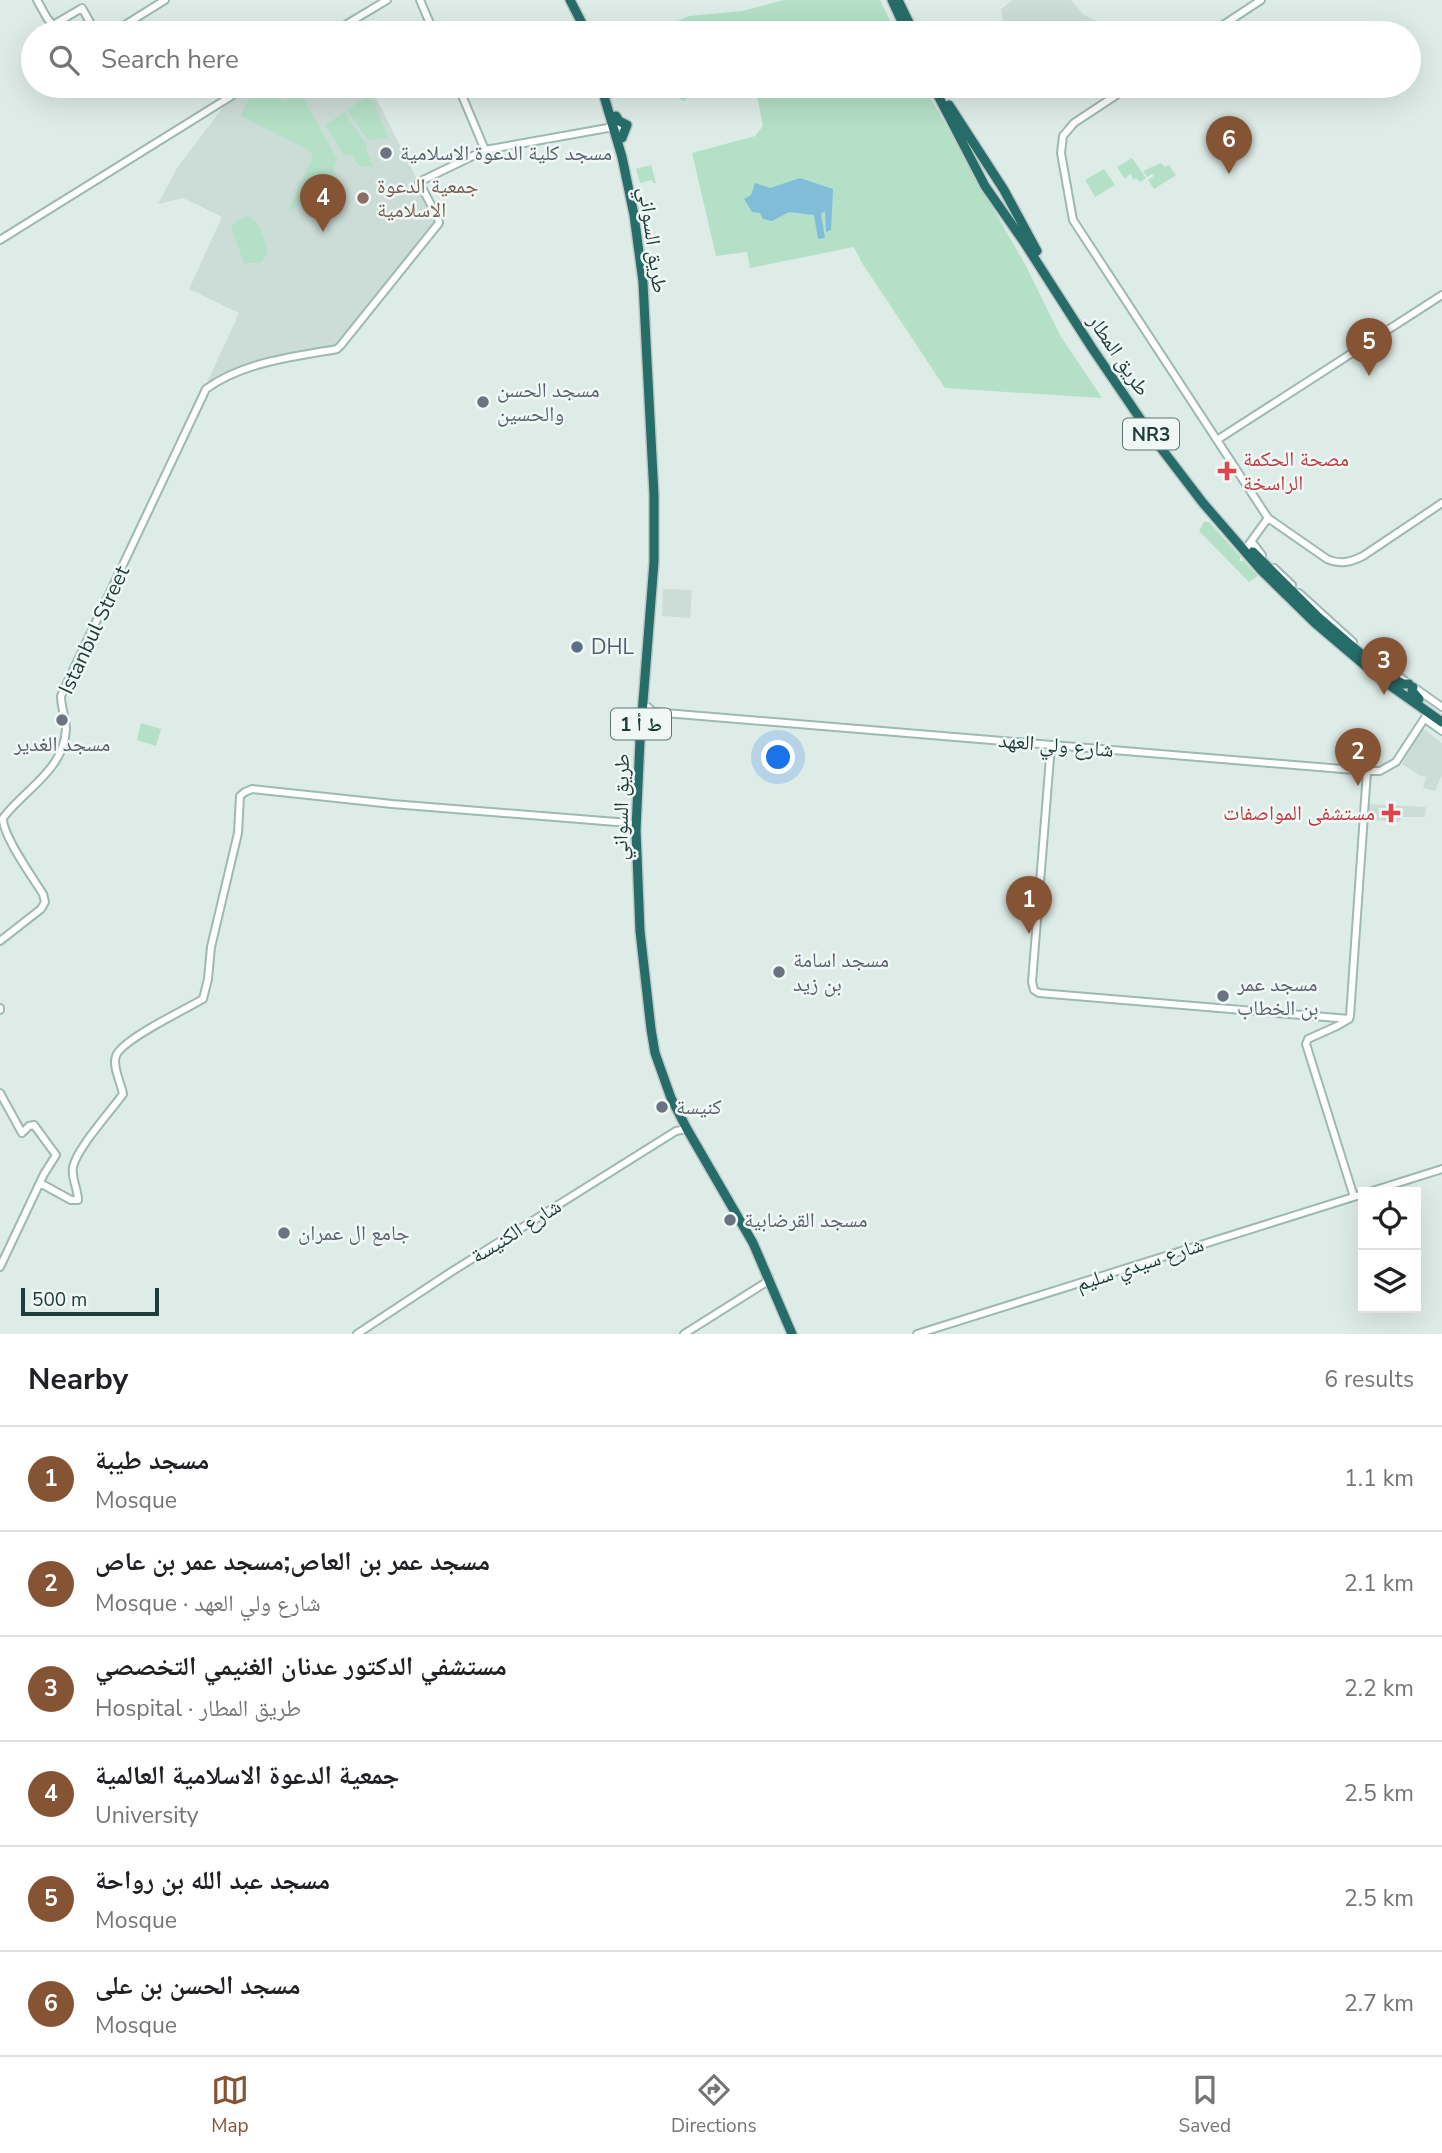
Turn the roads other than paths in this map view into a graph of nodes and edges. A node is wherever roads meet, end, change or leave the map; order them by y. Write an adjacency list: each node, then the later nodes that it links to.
1 (37, 0): 9 (street)
2 (166, 0): 12 (street)
3 (387, 0): 13 (street)
4 (420, 0): 14 (street)
5 (568, 0): 15 (highway)
6 (892, 0): 16 (highway)
7 (898, 0): 17 (highway)
8 (1261, 0): 18 (street)
9 (50, 21)
10 (60, 21): 11 (street)
11 (90, 21)
12 (133, 21)
13 (352, 21)
14 (429, 21)
15 (578, 21)
16 (902, 21)
17 (908, 21)
18 (1229, 21)
19 (228, 98): 31 (street)
20 (463, 98): 30 (street)
21 (606, 98): 28 (highway, طريق السواني / ط أ 1)
22 (609, 98): 28 (highway, طريق السواني / ط أ 1)
23 (939, 98): 27 (highway, طريق المطار / NR3)
24 (945, 98): 26 (highway, طريق المطار / NR3)
25 (1112, 98): 33 (street)
26 (947, 102): 27 (highway); 37 (highway, طريق المطار / NR3)
27 (947, 114): 44 (highway, طريق المطار / NR3)
28 (613, 115): 29 (highway, طريق السواني / ط أ 1); 29 (highway)
29 (614, 131): 30 (street); 36 (highway, طريق السواني / ط أ 1)
30 (485, 150): 50 (street, Istanbul Street)
31 (0, 240)
32 (1442, 295): 33 (street)
33 (1217, 440): 35 (street)
34 (1442, 503): 35 (street)
35 (1268, 518): 37 (street)
36 (657, 530): 42 (highway, طريق السواني / ط أ 1); 49 (highway, طريق السواني / ط أ 1)
37 (1250, 545): 38 (highway, طريق المطار / NR3); 39 (street)
38 (1386, 675): 39 (highway); 40 (highway, طريق المطار / NR3)
39 (1411, 686): 40 (highway); 41 (street)
40 (1419, 699): 43 (highway, طريق المطار / NR3)
41 (1442, 707)
42 (650, 712): 47 (street, شارع ولي العهد); 63 (highway, طريق السواني / ط أ 1)
43 (1442, 715)
44 (1427, 716): 45 (highway, طريق المطار / NR3); 46 (street); 48 (street, شارع ولي العهد)
45 (1442, 722)
46 (1442, 731)
47 (1051, 745): 48 (street, شارع ولي العهد); 51 (street)
48 (1367, 771): 51 (street)
49 (634, 823): 53 (highway, طريق السواني / ط أ 1); 55 (street)
50 (0, 941)
51 (1349, 1019): 58 (street)
52 (0, 1093): 55 (street)
53 (682, 1130): 60 (highway, طريق السواني / ط أ 1); 61 (street, شارع الكنيسة)
54 (1442, 1169): 56 (street)
55 (40, 1182): 59 (street)
56 (1385, 1187)
57 (1358, 1196): 58 (street, شارع سيدي سليم)
58 (1354, 1197): 64 (street, شارع سيدي سليم)
59 (0, 1267)
60 (769, 1281): 62 (street); 63 (highway, طريق السواني / ط أ 1)
61 (357, 1334)
62 (684, 1334)
63 (795, 1334)
64 (918, 1334)

